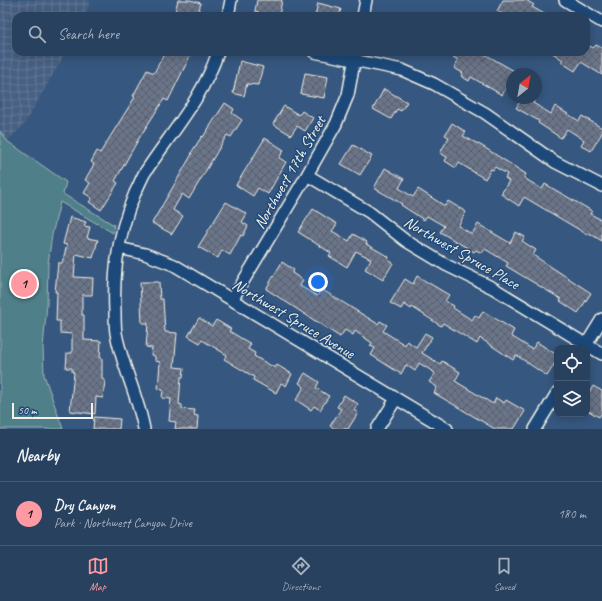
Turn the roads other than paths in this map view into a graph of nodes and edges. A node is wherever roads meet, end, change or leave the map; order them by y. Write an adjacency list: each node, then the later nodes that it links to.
1 (231, 0): 4 (street)
2 (366, 0): 5 (street)
3 (565, 0): 6 (street)
4 (229, 12)
5 (364, 12)
6 (585, 12)
7 (590, 15): 8 (street)
8 (602, 22)
9 (217, 56): 13 (street)
10 (355, 56): 11 (street, Northwest 17th Street); 12 (street)
11 (307, 175): 14 (street, Northwest 17th Street); 16 (street, Northwest Spruce Place)
12 (602, 186)
13 (119, 248): 14 (street, Northwest Spruce Avenue); 22 (street)
14 (232, 300): 21 (street, Northwest Spruce Avenue)
15 (602, 319): 17 (street)
16 (583, 345)
17 (586, 345)
18 (590, 348): 19 (street, Northwest Spruce Place)
19 (602, 354)
20 (554, 398): 25 (street)
21 (396, 399): 23 (street); 24 (street, Northwest Spruce Avenue)
22 (144, 429)
23 (377, 429)
24 (447, 429)
25 (535, 429)

